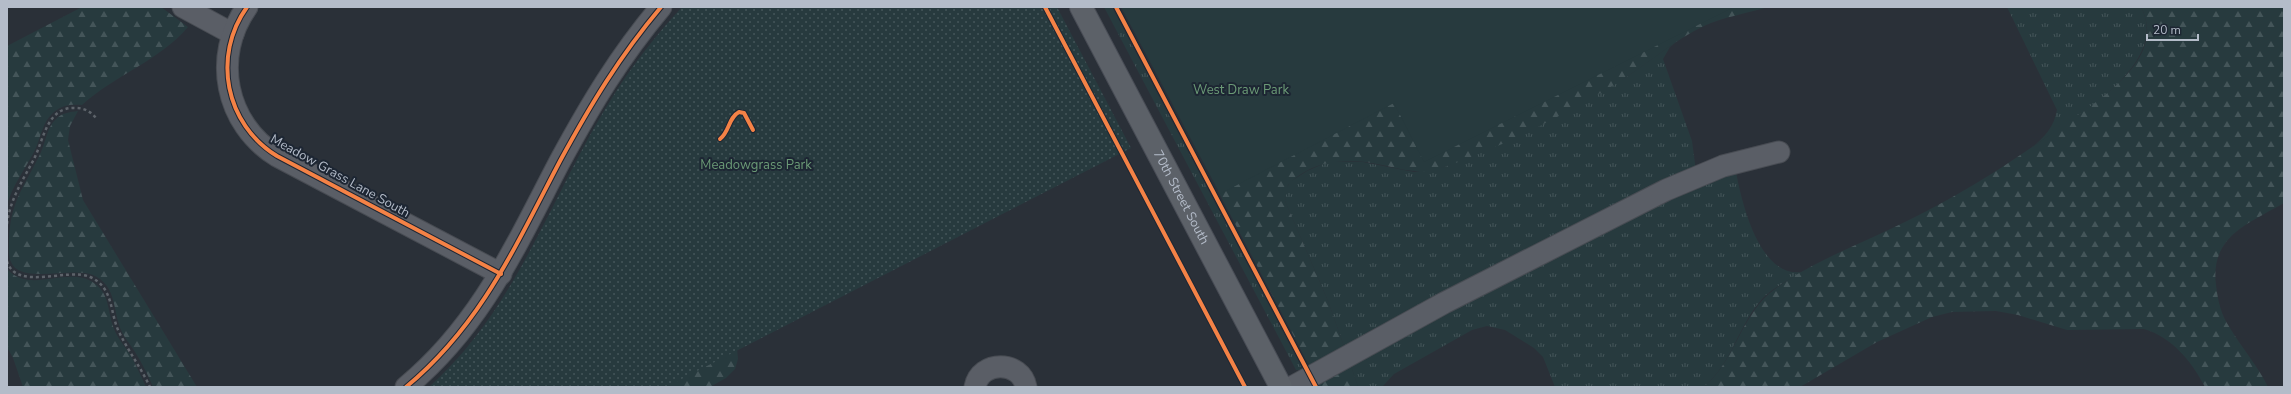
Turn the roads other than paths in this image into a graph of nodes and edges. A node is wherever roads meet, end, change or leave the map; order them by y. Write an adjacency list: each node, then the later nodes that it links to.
1 (183, 7): 5 (street)
2 (247, 7): 5 (street, Meadow Grass Lane South)
3 (661, 7): 7 (street)
4 (1081, 7): 11 (main road, 70th Street South)
5 (233, 34): 7 (street, Meadow Grass Lane South)
6 (1779, 152): 12 (street)
7 (501, 274): 8 (street)
8 (406, 387)
9 (976, 387): 10 (street)
10 (1026, 387)
11 (1281, 387)
12 (1292, 387)

